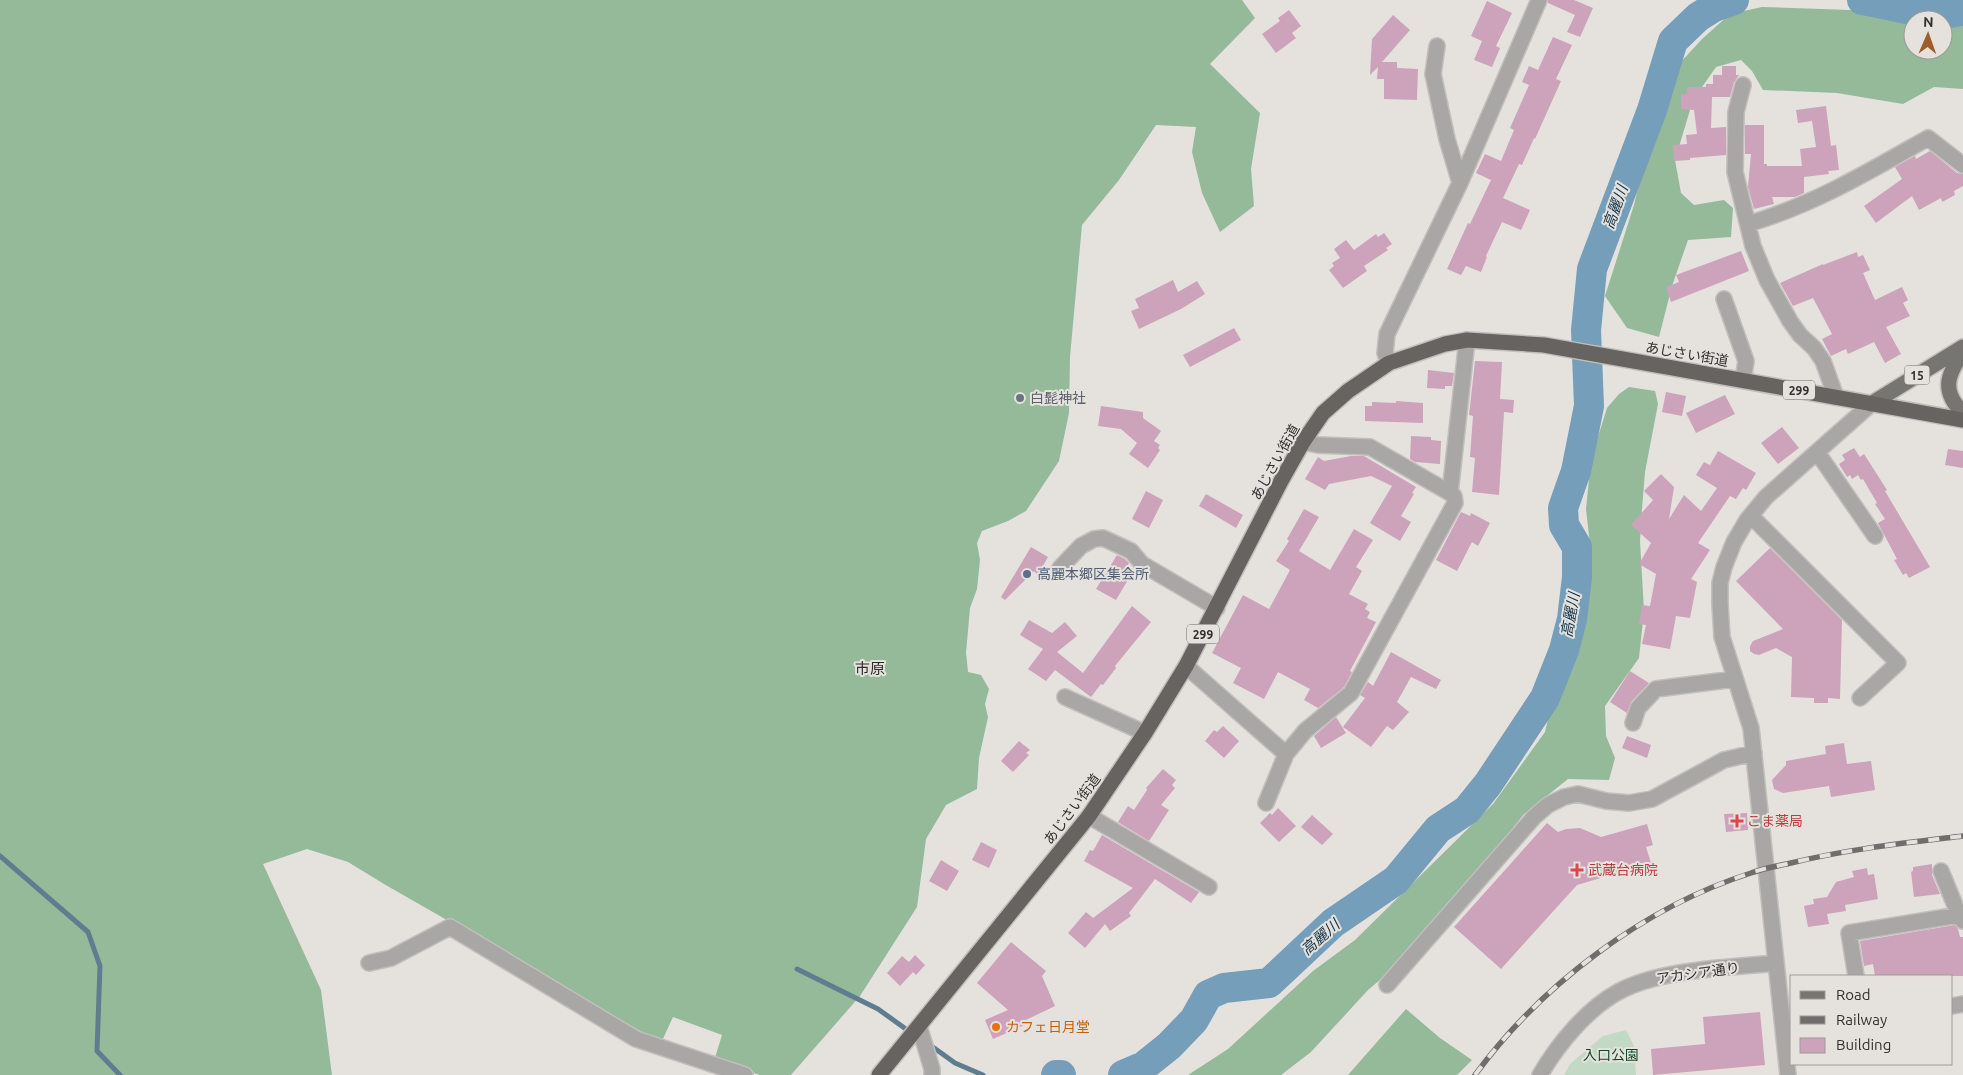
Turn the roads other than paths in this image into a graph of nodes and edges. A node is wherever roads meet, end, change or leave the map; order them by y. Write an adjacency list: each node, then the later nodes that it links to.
1 (1538, 0): 5 (street)
2 (1437, 46): 5 (street)
3 (1743, 85): 6 (street)
4 (1963, 165): 6 (street)
5 (1460, 182): 11 (street)
6 (1748, 224): 13 (street)
7 (1724, 300): 12 (street)
8 (1467, 340): 11 (highway, あじさい街道 / 299); 12 (highway, あじさい街道 / 299); 19 (street)
9 (1963, 347): 14 (main road, 15)
10 (1963, 352): 15 (main road)
11 (1389, 363): 17 (highway, あじさい街道 / 299)
12 (1743, 380): 13 (highway, あじさい街道 / 299)
13 (1836, 397): 14 (highway, あじさい街道 / 299)
14 (1871, 404): 16 (highway, あじさい街道 / 299); 18 (street)
15 (1963, 413)
16 (1963, 420)
17 (1303, 442): 19 (street); 23 (highway, あじさい街道 / 299)
18 (1817, 452): 20 (street); 21 (street)
19 (1450, 493): 31 (street)
20 (1751, 516): 25 (street); 27 (street)
21 (1875, 536)
22 (1060, 568): 23 (street)
23 (1217, 608): 24 (highway, あじさい街道 / 299)
24 (1186, 666): 29 (highway, あじさい街道 / 299); 31 (street)
25 (1735, 679): 28 (street); 30 (street)
26 (1064, 697): 29 (street)
27 (1860, 698)
28 (1633, 723)
29 (1145, 733): 33 (highway, あじさい街道 / 299)
30 (1754, 753): 38 (street); 40 (street)
31 (1286, 754): 32 (street)
32 (1266, 803)
33 (1089, 816): 35 (street); 41 (highway, あじさい街道 / 299)
34 (1942, 871): 36 (street)
35 (1209, 887)
36 (1961, 918): 39 (street)
37 (368, 963): 42 (street)
38 (1776, 963): 45 (street, アカシア通り); 46 (street)
39 (1856, 975)
40 (1387, 985)
41 (915, 1031): 43 (highway, あじさい街道 / 299); 44 (street)
42 (745, 1075)
43 (879, 1075)
44 (932, 1075)
45 (1540, 1075)
46 (1788, 1075)

